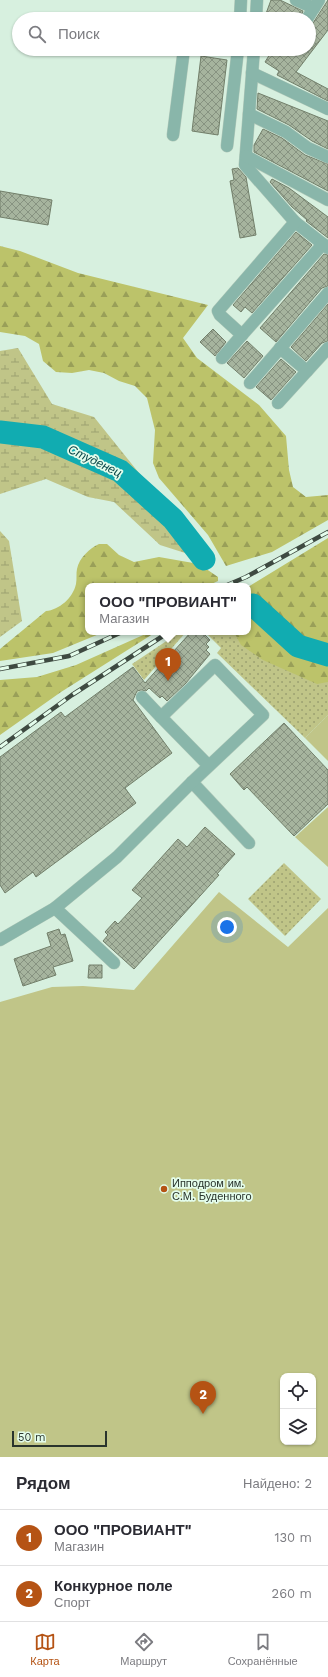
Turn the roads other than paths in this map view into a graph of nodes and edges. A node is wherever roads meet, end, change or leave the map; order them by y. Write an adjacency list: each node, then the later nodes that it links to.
1 (241, 0): 5 (lane)
2 (257, 0): 6 (lane)
3 (296, 0): 4 (lane)
4 (317, 4)
5 (240, 12)
6 (256, 12)
7 (183, 56): 13 (lane)
8 (237, 56): 14 (lane)
9 (253, 56): 10 (lane)
10 (252, 73): 11 (lane); 12 (lane)
11 (328, 109)
12 (249, 114): 15 (lane); 16 (lane)
13 (173, 135)
14 (227, 146)
15 (246, 156): 17 (lane); 18 (lane)
16 (328, 157)
17 (328, 200)
18 (295, 222): 19 (lane); 21 (lane)
19 (326, 246): 21 (lane)
20 (328, 293): 22 (lane)
21 (242, 335): 24 (lane)
22 (280, 348): 25 (lane); 26 (lane)
23 (328, 348): 25 (lane)
24 (222, 358)
25 (308, 371): 27 (lane)
26 (250, 383)
27 (278, 403)
28 (142, 697): 29 (lane)
29 (161, 717): 30 (lane); 30 (lane)
30 (209, 766): 31 (lane)
31 (192, 782): 32 (lane); 33 (lane)
32 (250, 843)
33 (54, 908): 34 (lane); 35 (lane)
34 (0, 940)
35 (114, 963)

